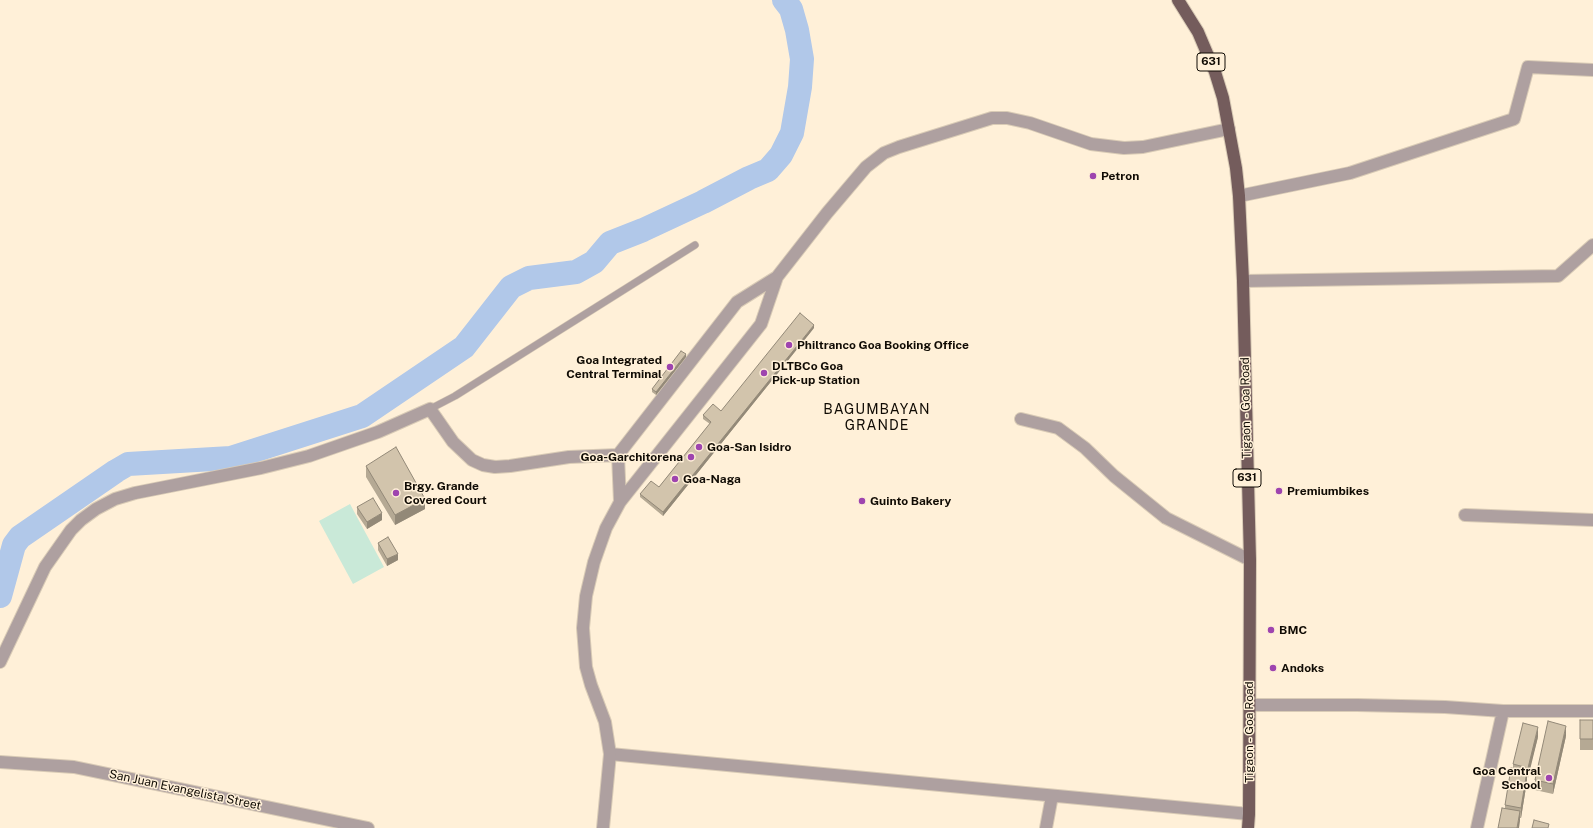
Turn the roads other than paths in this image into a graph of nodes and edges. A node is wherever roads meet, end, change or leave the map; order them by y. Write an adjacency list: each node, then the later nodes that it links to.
1 (1178, 0): 3 (main road, Tigaon - Goa Road / 631)
2 (1593, 70): 4 (street)
3 (1229, 129): 4 (main road, Tigaon - Goa Road / 631); 7 (street)
4 (1239, 196): 8 (main road, Tigaon - Goa Road / 631)
5 (695, 245): 9 (lane)
6 (1593, 245): 8 (street)
7 (777, 277): 11 (street); 12 (street)
8 (1243, 281): 15 (main road, Tigaon - Goa Road / 631)
9 (430, 409): 11 (street); 16 (street)
10 (1021, 419): 15 (street)
11 (618, 455): 12 (street)
12 (620, 502): 20 (street)
13 (1465, 515): 14 (street)
14 (1593, 520)
15 (1250, 560): 17 (main road, Tigaon - Goa Road / 631)
16 (0, 662)
17 (1249, 705): 18 (street); 23 (main road, Tigaon - Goa Road / 631)
18 (1504, 711): 19 (street); 28 (street)
19 (1593, 711)
20 (610, 754): 22 (street); 25 (street)
21 (0, 762): 24 (street, San Juan Evangelista Street)
22 (1052, 796): 23 (street); 26 (street)
23 (1249, 814): 27 (main road, Tigaon - Goa Road / 631)
24 (368, 828)
25 (603, 828)
26 (1046, 828)
27 (1248, 828)
28 (1477, 828)

